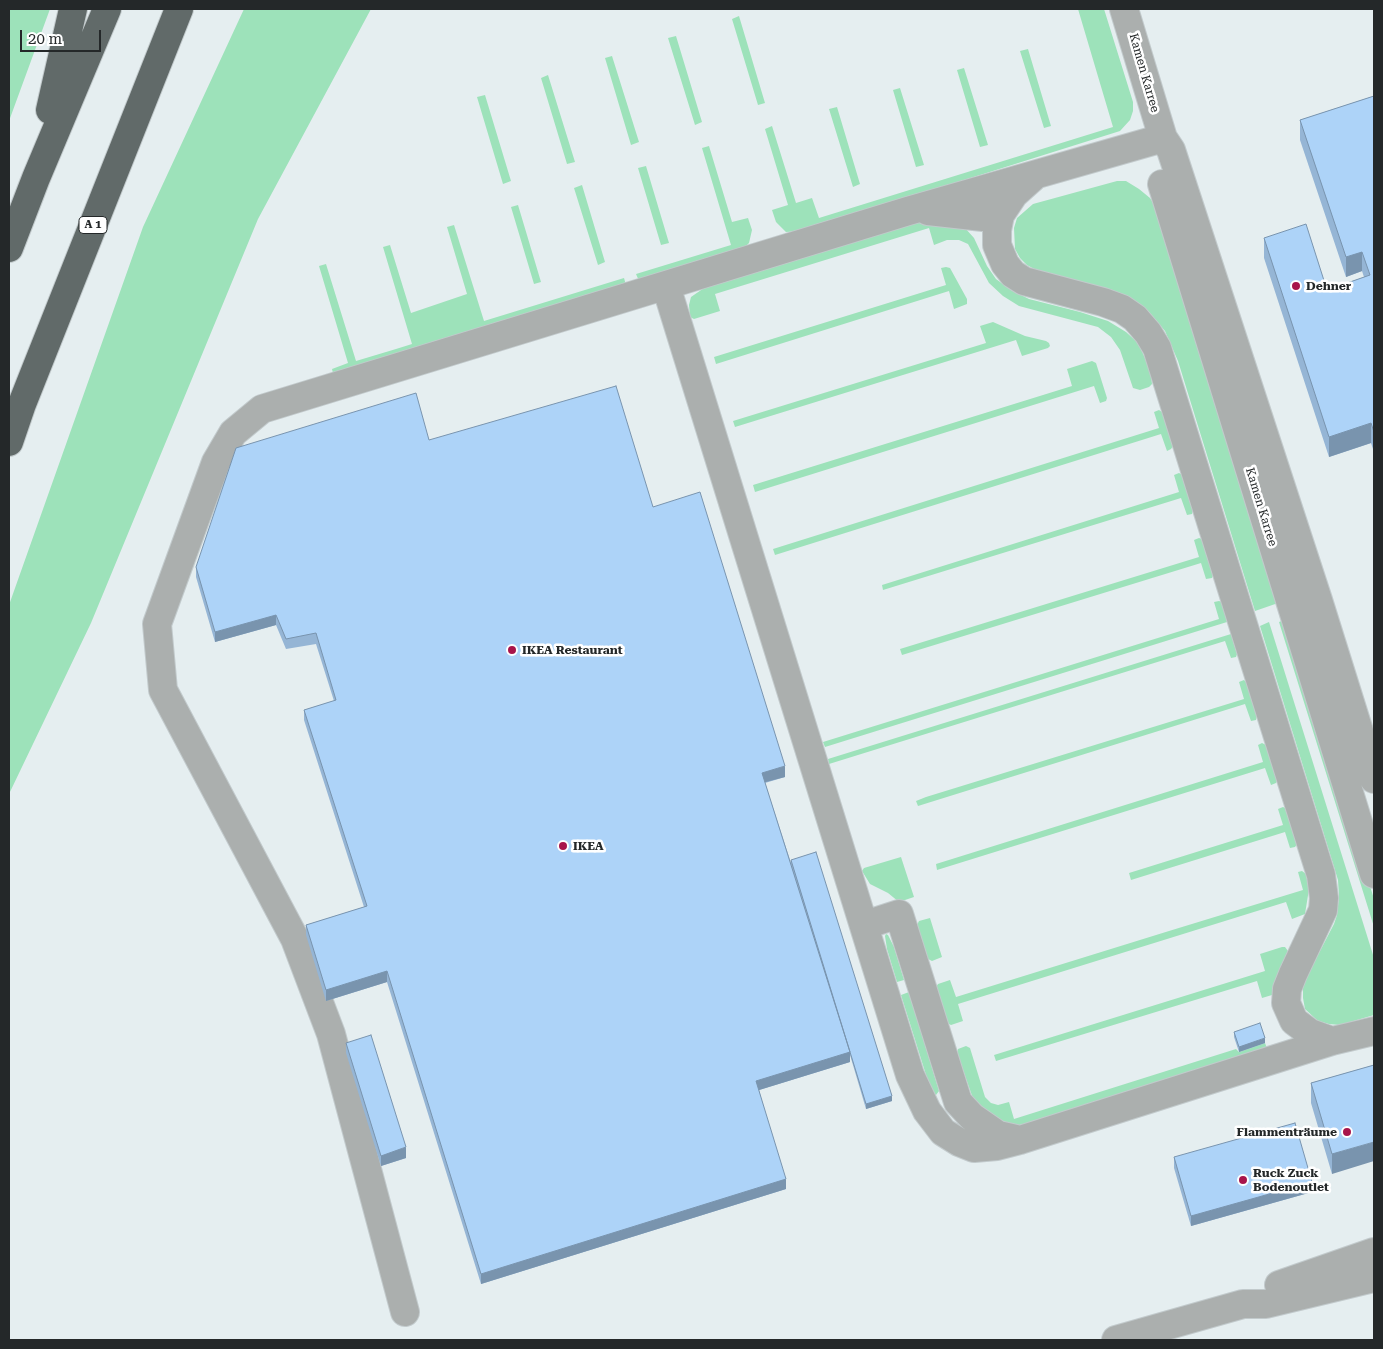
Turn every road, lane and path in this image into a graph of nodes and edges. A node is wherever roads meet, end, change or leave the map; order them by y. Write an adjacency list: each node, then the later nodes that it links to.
1 (73, 9): 7 (highway)
2 (106, 9): 7 (highway)
3 (179, 9): 12 (highway, A 1)
4 (1124, 9): 5 (street, Kamen Karree)
5 (1163, 138): 6 (street); 13 (street, Kamen Karree); 14 (street, Kamen Karree)
6 (1035, 175): 8 (street); 9 (street)
7 (36, 178): 10 (highway)
8 (915, 210): 9 (street); 11 (street)
9 (1000, 215): 18 (street)
10 (9, 248)
11 (666, 286): 16 (street); 23 (street)
12 (9, 442)
13 (1373, 773): 14 (street)
14 (1345, 778): 15 (street, Kamen Karree)
15 (1374, 874)
16 (865, 926): 19 (street); 19 (street)
17 (1374, 1031): 18 (street)
18 (1332, 1041): 19 (street)
19 (1020, 1140)
20 (1374, 1252): 22 (street)
21 (1374, 1278): 22 (street)
22 (1243, 1304): 24 (street)
23 (405, 1312)
24 (1116, 1340)

